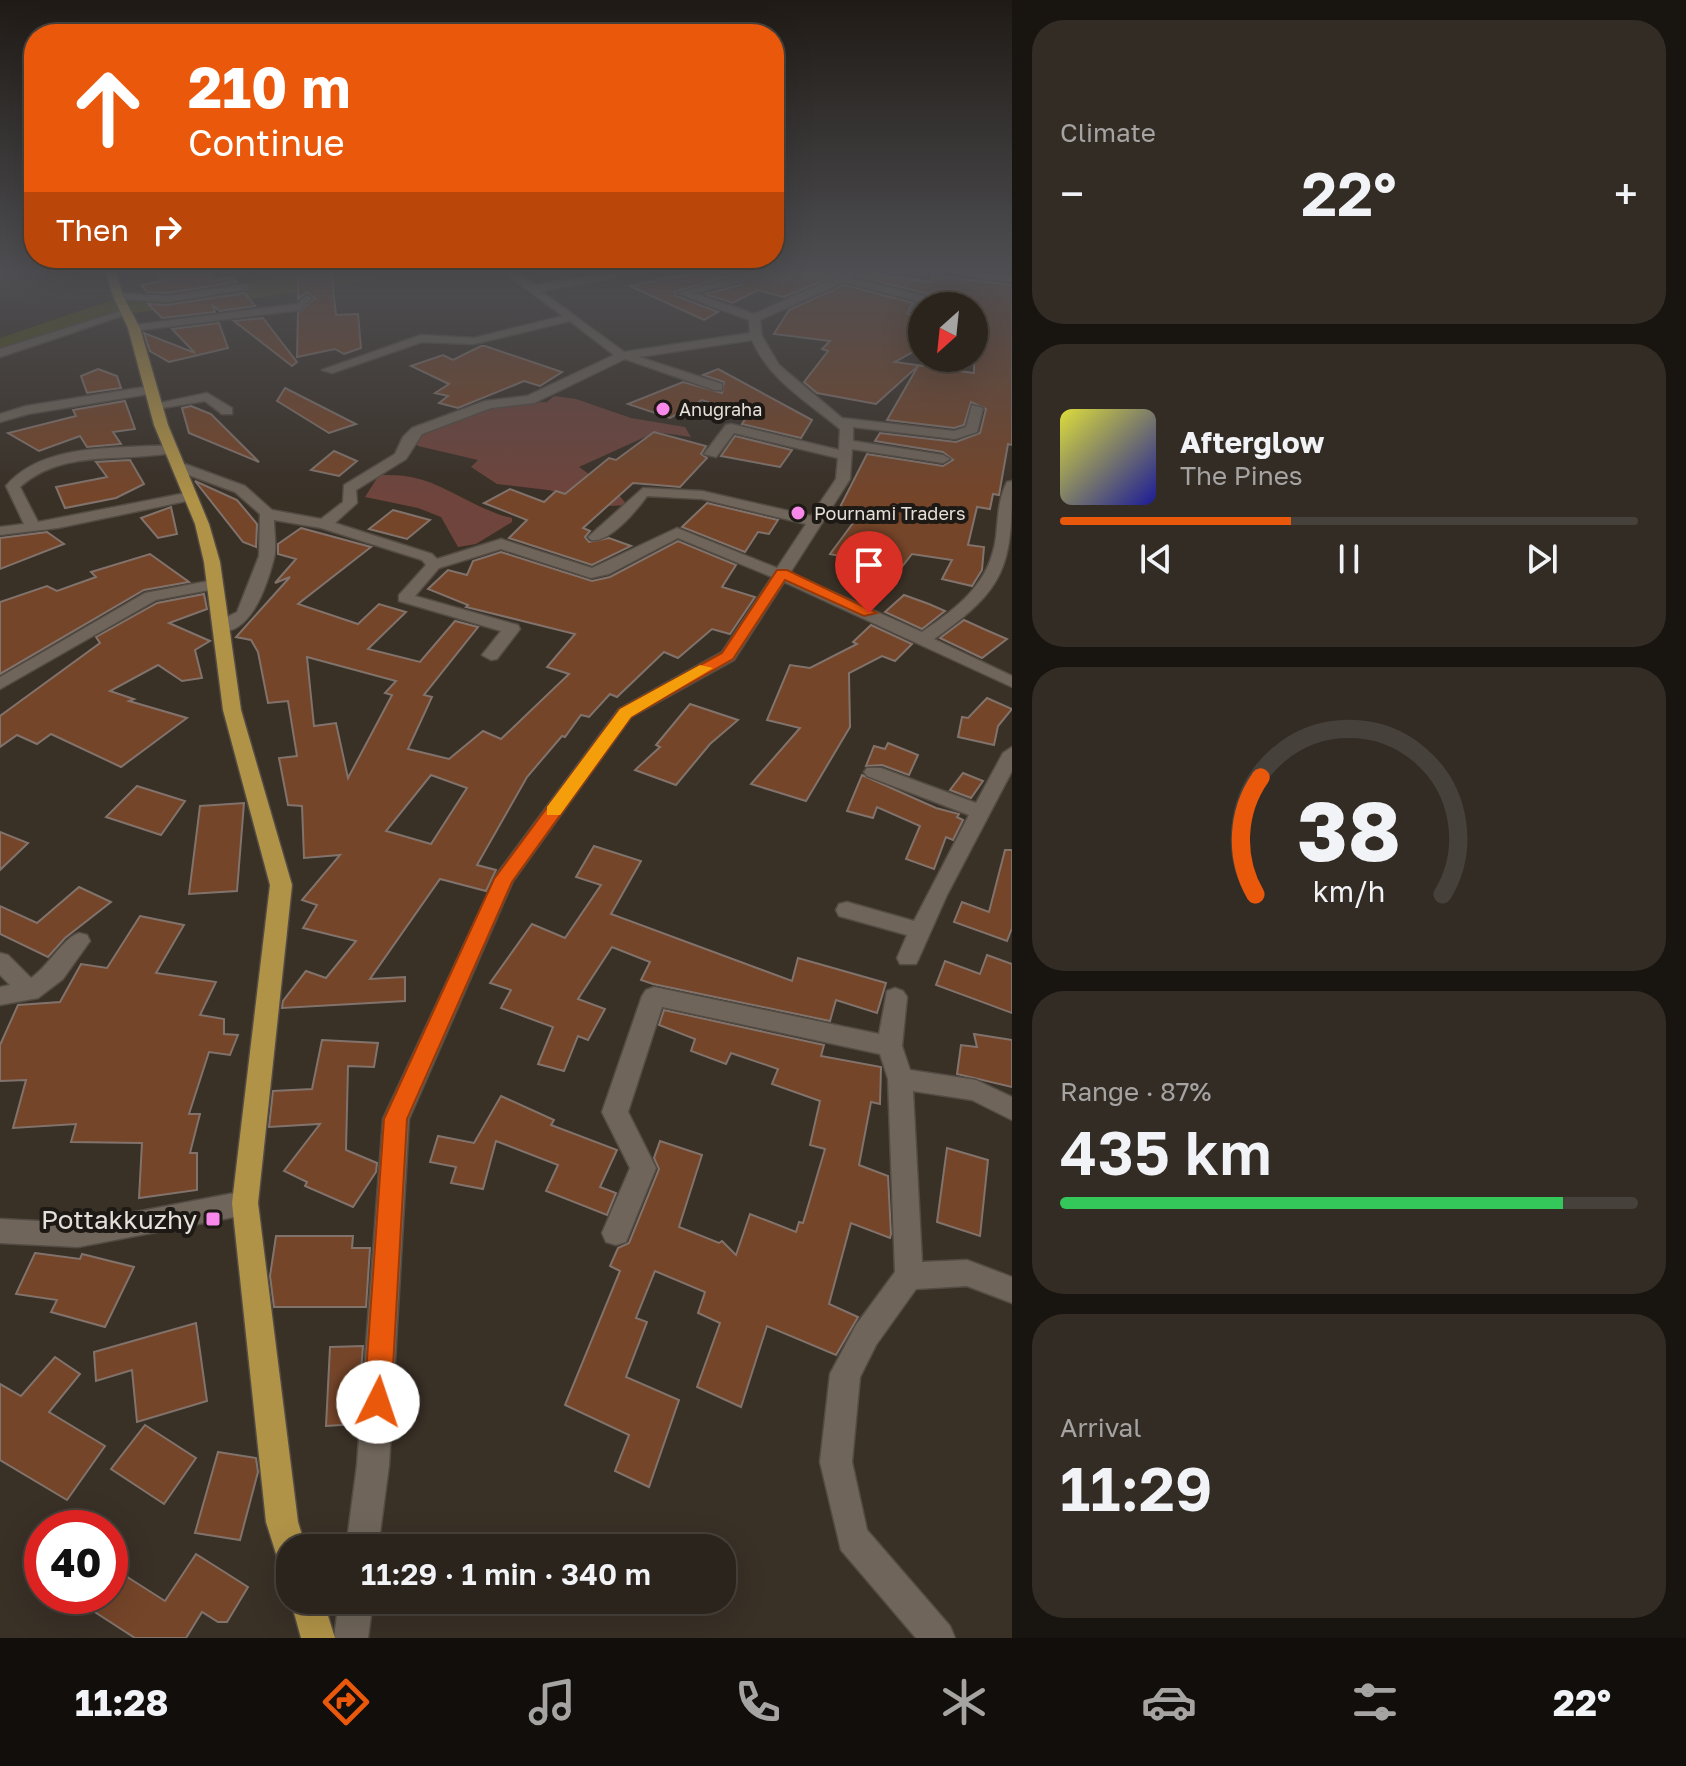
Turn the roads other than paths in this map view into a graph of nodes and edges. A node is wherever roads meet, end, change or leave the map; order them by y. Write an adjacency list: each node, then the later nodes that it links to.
1 (137, 348): 9 (main road)
2 (391, 348): 7 (street)
3 (612, 348): 6 (street)
4 (672, 348): 6 (street)
5 (760, 348): 14 (street)
6 (622, 356): 8 (street); 15 (street)
7 (328, 370)
8 (718, 387)
9 (154, 398): 11 (street); 12 (street); 18 (main road)
10 (977, 408): 14 (street)
11 (227, 411)
12 (0, 418)
13 (402, 421): 15 (street)
14 (838, 421): 16 (street)
15 (421, 429): 25 (street)
16 (847, 450): 17 (street); 19 (street); 24 (street)
17 (711, 454)
18 (176, 458): 21 (main road); 23 (street); 26 (street)
19 (943, 459)
20 (1012, 485): 22 (street)
21 (191, 496): 26 (street); 31 (main road)
22 (1010, 508): 33 (street)
23 (267, 514): 25 (street); 32 (street)
24 (816, 522): 28 (street); 30 (street)
25 (324, 524): 29 (street)
26 (33, 527): 27 (street)
27 (0, 531)
28 (596, 537)
29 (434, 565): 30 (street); 34 (street)
30 (782, 573): 33 (street); 57 (street)
31 (214, 585): 32 (main road); 36 (street)
32 (221, 627): 51 (main road)
33 (923, 639): 35 (street)
34 (491, 655)
35 (1012, 682)
36 (0, 684)
37 (1012, 753): 39 (street)
38 (874, 772): 39 (street)
39 (979, 811): 41 (street)
40 (847, 910): 41 (street)
41 (919, 930): 43 (street)
42 (79, 941): 45 (street)
43 (908, 958)
44 (0, 961): 45 (street)
45 (30, 992): 46 (street)
46 (0, 996)
47 (895, 997): 48 (street)
48 (890, 1046): 49 (street); 53 (street)
49 (900, 1079): 50 (street); 54 (street)
50 (1012, 1109)
51 (245, 1203): 52 (street); 56 (main road)
52 (0, 1231)
53 (616, 1233)
54 (909, 1276): 55 (street); 62 (street)
55 (1012, 1290)
56 (286, 1534)
57 (364, 1534)
58 (310, 1614): 60 (main road)
59 (354, 1614): 61 (street)
60 (318, 1638)
61 (351, 1638)
62 (938, 1638)

